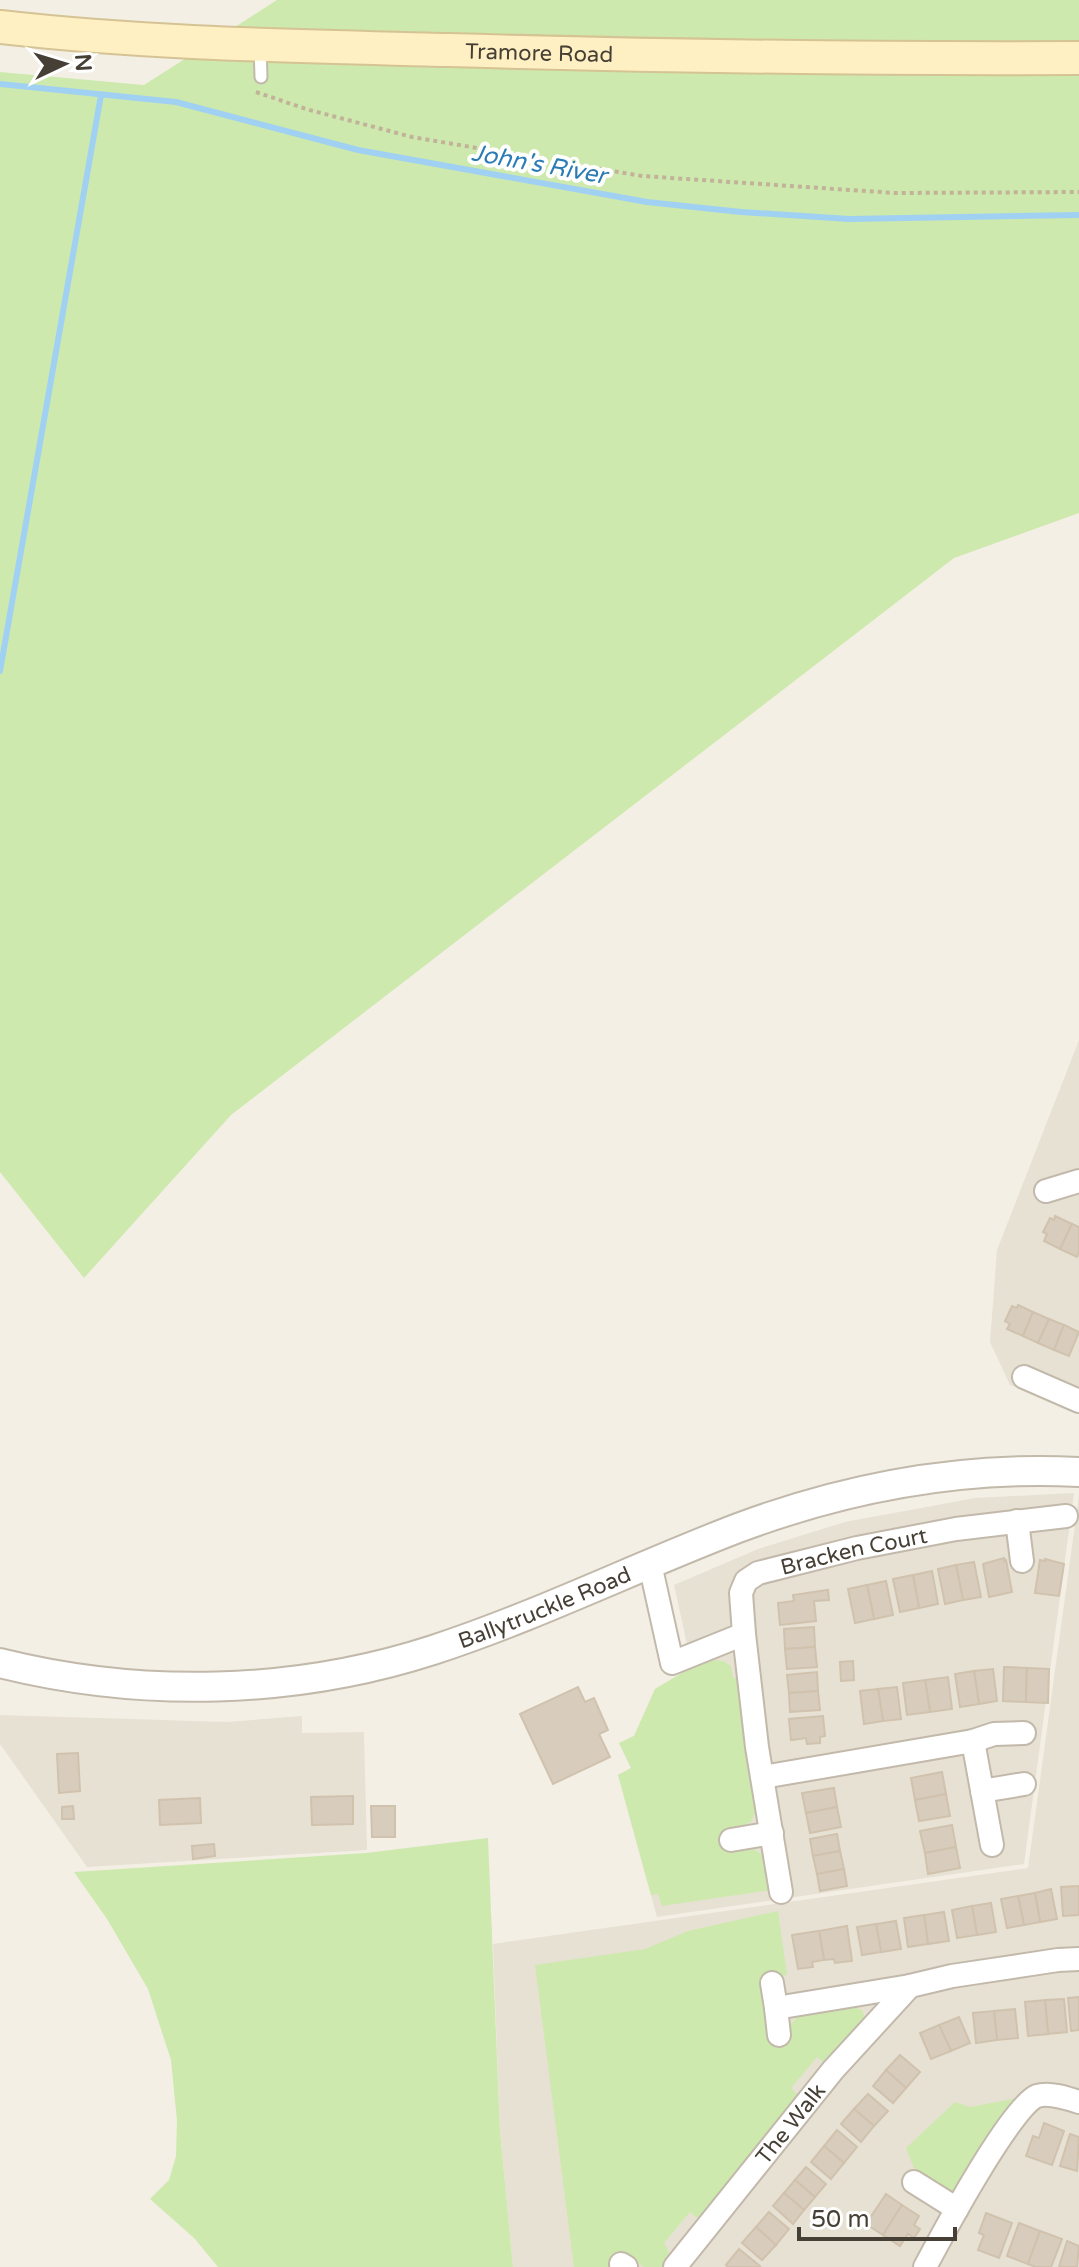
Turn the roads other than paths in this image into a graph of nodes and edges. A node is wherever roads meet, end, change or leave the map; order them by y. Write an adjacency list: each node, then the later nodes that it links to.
1 (0, 27): 2 (main road, Tramore Road)
2 (260, 45): 3 (main road, Tramore Road); 4 (lane)
3 (1079, 58)
4 (261, 77)
5 (1079, 1181): 6 (street)
6 (1046, 1191)
7 (1024, 1377): 8 (street)
8 (1079, 1401)
9 (1079, 1472): 13 (street, Ballytruckle Road)
10 (1066, 1516): 11 (street, Bracken Court)
11 (1017, 1521): 12 (street); 14 (street, Bracken Court)
12 (1022, 1561)
13 (650, 1564): 14 (street); 15 (street, Ballytruckle Road)
14 (744, 1634): 18 (street, Bracken Court)
15 (0, 1663)
16 (1024, 1733): 17 (street)
17 (973, 1741): 18 (street); 20 (street)
18 (763, 1777): 21 (street, Bracken Court)
19 (1024, 1784): 20 (street)
20 (982, 1791): 23 (street)
21 (772, 1833): 22 (street); 24 (street, Bracken Court)
22 (731, 1840)
23 (992, 1845)
24 (781, 1892)
25 (1079, 1959): 27 (street)
26 (772, 1983): 28 (street)
27 (910, 1986): 28 (street); 33 (street, The Walk)
28 (776, 2008): 29 (street)
29 (779, 2035)
30 (1079, 2102): 32 (street)
31 (914, 2182): 32 (street)
32 (957, 2209): 34 (street)
33 (675, 2267)
34 (925, 2267)

